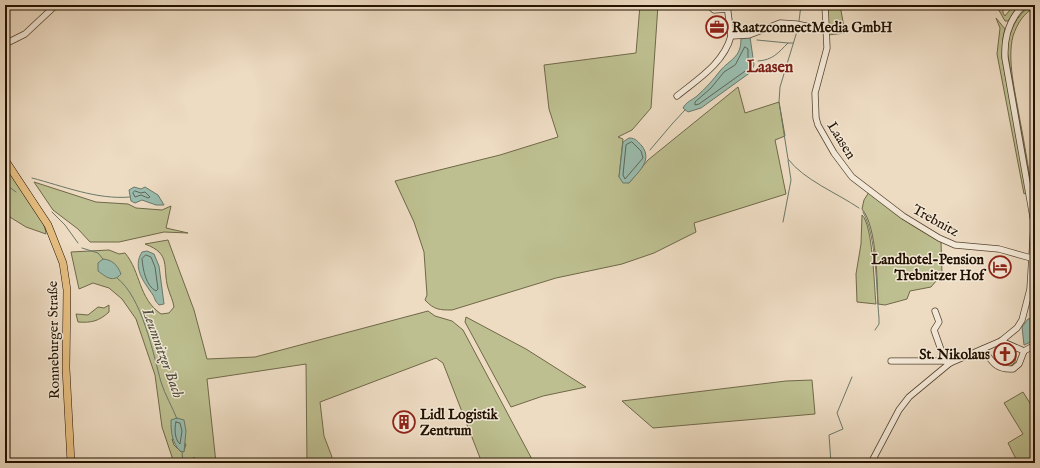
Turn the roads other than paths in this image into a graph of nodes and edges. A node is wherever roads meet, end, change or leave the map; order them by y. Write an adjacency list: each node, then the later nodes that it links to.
1 (45, 5): 7 (street)
2 (56, 5): 7 (street)
3 (709, 5): 6 (street)
4 (825, 5): 8 (street, Laasen)
5 (1024, 5): 14 (street)
6 (728, 7): 9 (street)
7 (47, 11): 10 (street)
8 (826, 30): 9 (street); 13 (street, Laasen)
9 (731, 36): 11 (street)
10 (5, 44)
11 (677, 96)
12 (5, 160): 24 (main road, Ronneburger Straße)
13 (882, 199): 14 (street, Trebnitz)
14 (1031, 258): 15 (street)
15 (1030, 289): 16 (street); 18 (street)
16 (1035, 293)
17 (935, 311): 23 (street)
18 (1001, 341): 20 (street); 21 (street)
19 (1035, 345): 21 (street)
20 (983, 349): 21 (street); 23 (street)
21 (1024, 351)
22 (891, 361): 23 (street)
23 (948, 362): 25 (street)
24 (71, 463)
25 (871, 463)

